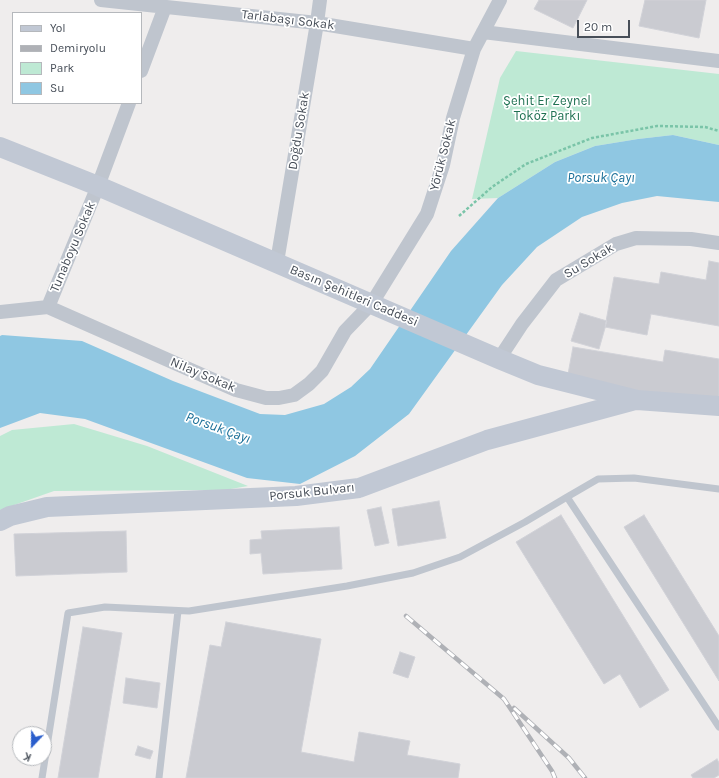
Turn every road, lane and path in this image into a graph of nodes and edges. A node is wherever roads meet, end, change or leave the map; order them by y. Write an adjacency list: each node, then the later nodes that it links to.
1 (101, 0): 5 (street, Tarlabaşı Sokak)
2 (320, 0): 6 (street, Doğdu Sokak)
3 (500, 0): 7 (street, Yörük Sokak)
4 (211, 6): 5 (street, Tarlabaşı Sokak); 6 (street, Tarlabaşı Sokak)
5 (165, 7): 10 (street)
6 (317, 23): 8 (street, Tarlabaşı Sokak); 17 (street, Doğdu Sokak)
7 (483, 32): 8 (street, Yörük Sokak); 9 (street)
8 (474, 48): 18 (street, Yörük Sokak)
9 (719, 61)
10 (142, 68)
11 (129, 104): 14 (street, Tunaboyu Sokak)
12 (719, 131): 15 (path)
13 (0, 147): 14 (main road, Basın Şehitleri Caddesi)
14 (98, 186): 17 (main road, Basın Şehitleri Caddesi); 19 (street, Tunaboyu Sokak)
15 (459, 216)
16 (719, 243): 21 (street, Su Sokak)
17 (278, 262): 18 (main road, Basın Şehitleri Caddesi)
18 (372, 303): 19 (street, Nilay Sokak); 21 (main road, Basın Şehitleri Caddesi)
19 (48, 307): 20 (street, Nilay Sokak)
20 (0, 312)
21 (499, 359): 22 (main road, Basın Şehitleri Caddesi)
22 (637, 400): 23 (main road, Basın Şehitleri Caddesi); 26 (main road, Porsuk Bulvarı)
23 (719, 406)
24 (719, 489): 25 (lane)
25 (567, 497): 27 (lane); 28 (lane)
26 (0, 521)
27 (178, 611): 29 (lane); 30 (lane)
28 (719, 727)
29 (42, 778)
30 (159, 778)

